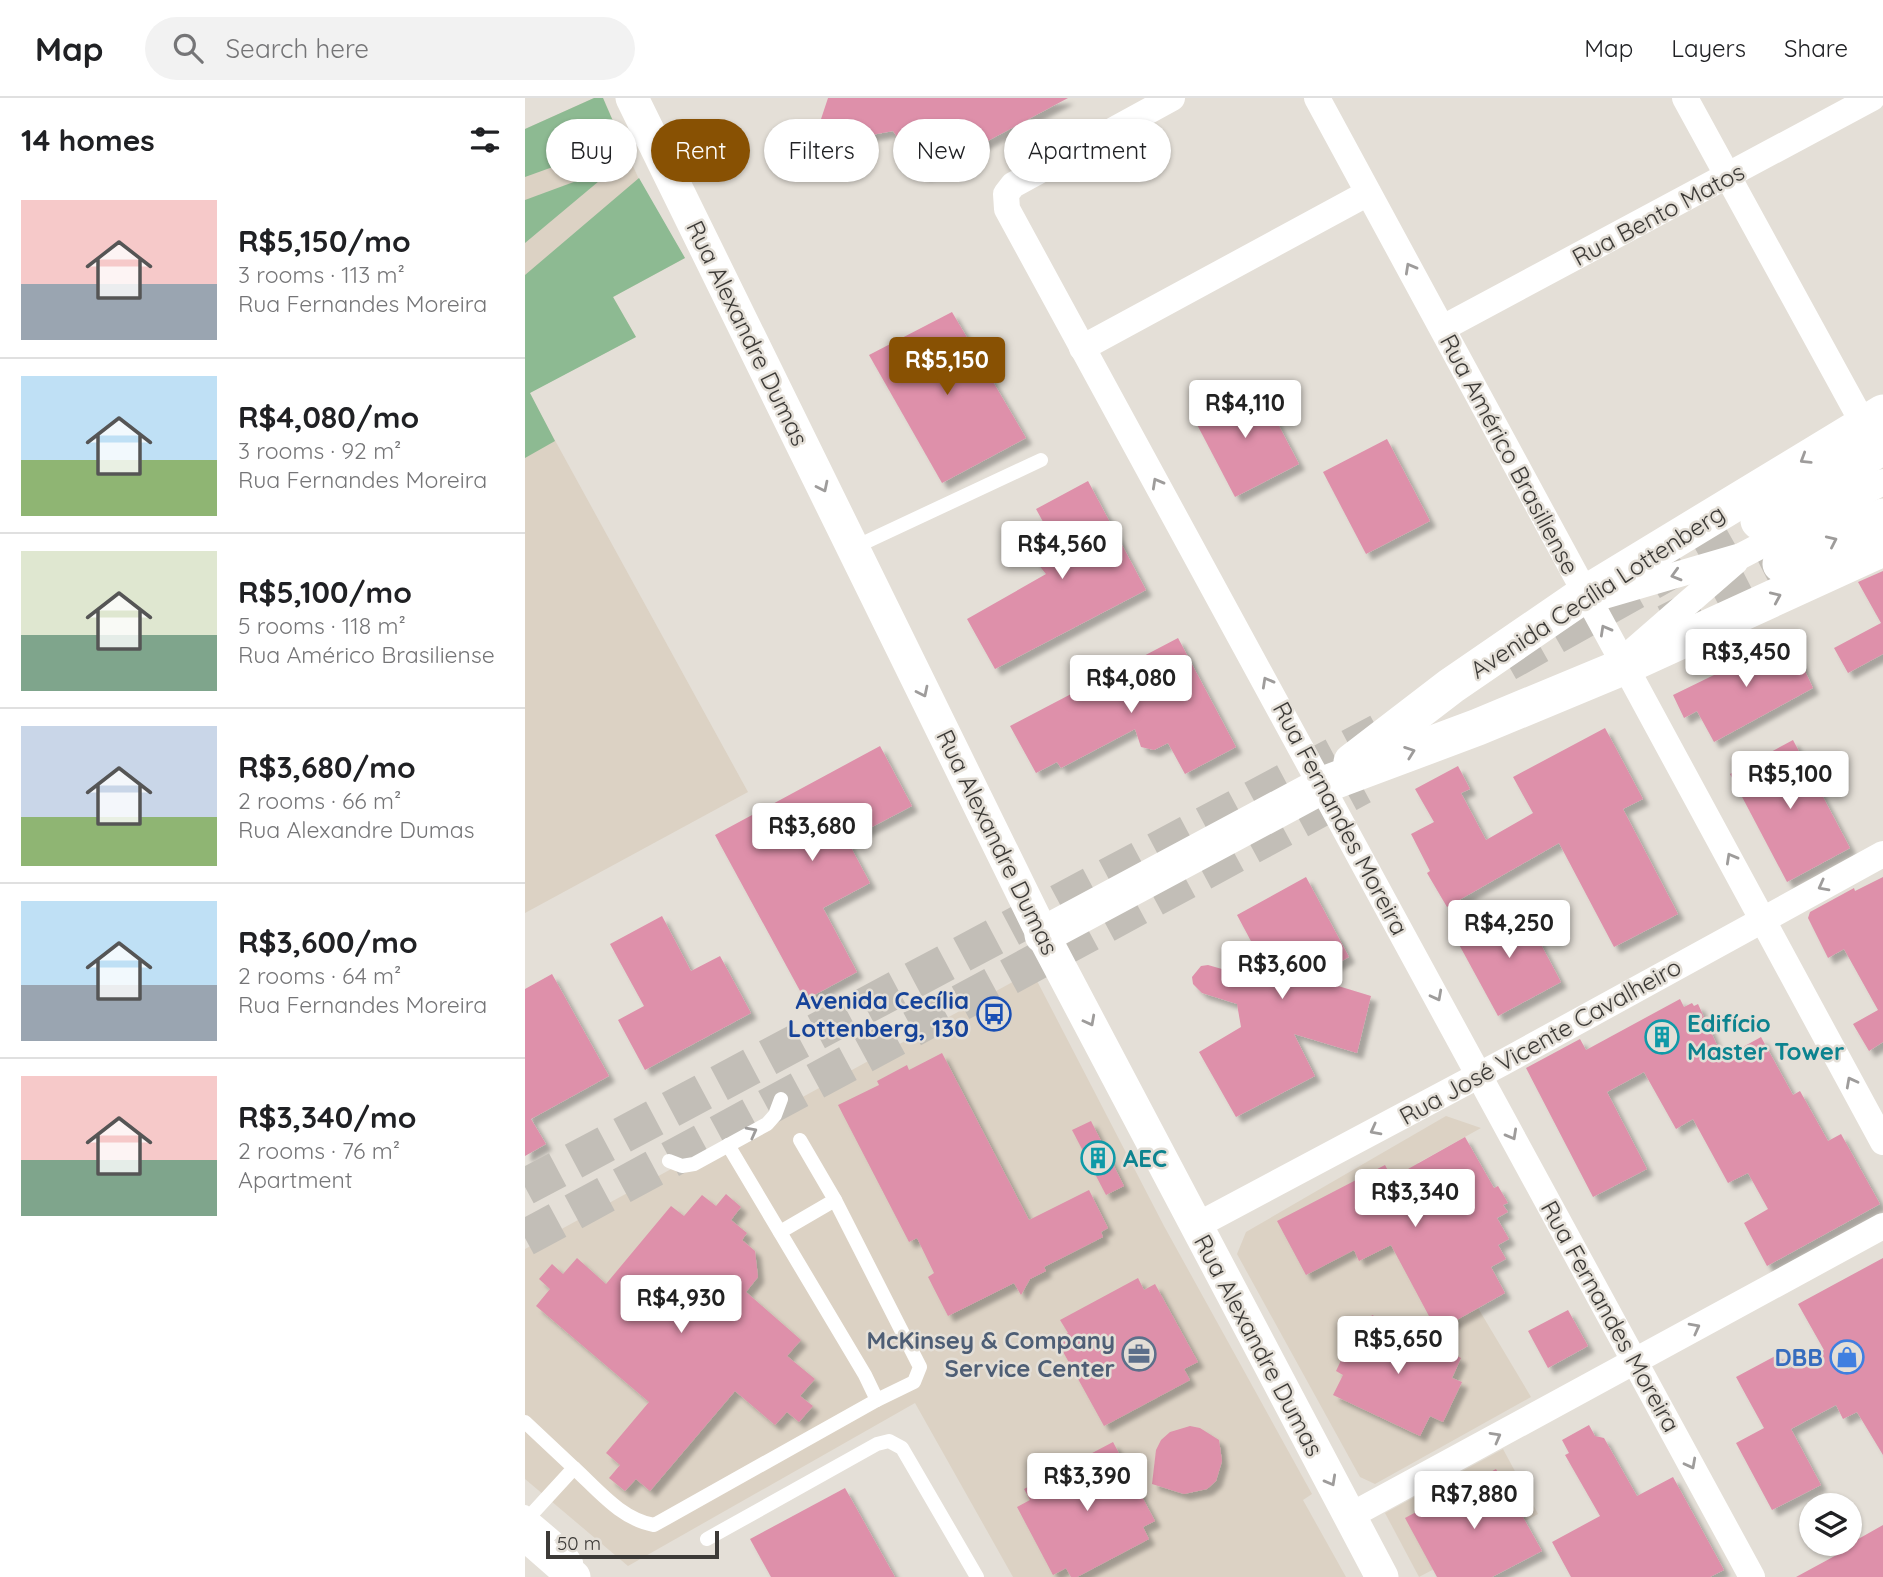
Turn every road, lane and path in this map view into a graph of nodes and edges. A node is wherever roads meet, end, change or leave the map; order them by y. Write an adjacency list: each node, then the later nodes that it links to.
1 (632, 98): 15 (street, Rua Alexandre Dumas, one-way to 15)
2 (1172, 98): 9 (street, Rua Fernandes Moreira)
3 (1317, 98): 7 (street, Rua Américo Brasiliense)
4 (1685, 98): 6 (street)
5 (1871, 98): 6 (street, Rua Bento Matos)
6 (1728, 176): 8 (street, Rua Bento Matos); 10 (street)
7 (1368, 193): 8 (street, Rua Américo Brasiliense, one-way to 7); 9 (street)
8 (1443, 328): 19 (street, Rua Américo Brasiliense)
9 (1082, 348): 21 (street, Rua Fernandes Moreira, one-way to 9)
10 (1876, 427): 14 (main road); 19 (main road, Avenida Cecília Lottenberg, one-way to 19)
11 (1041, 460): 15 (lane)
12 (1883, 482): 17 (street)
13 (1883, 517): 18 (main road, one-way to 13)
14 (1759, 521)
15 (853, 548): 24 (street, Rua Alexandre Dumas, one-way to 24)
16 (1883, 548): 20 (main road, Avenida Cecília Lottenberg, one-way to 16)
17 (1741, 556): 19 (street, one-way to 19); 20 (street)
18 (1781, 564)
19 (1581, 600): 20 (street, Rua Américo Brasiliense, one-way to 19); 21 (main road, Avenida Cecília Lottenberg)
20 (1619, 666): 21 (main road, Avenida Cecília Lottenberg, one-way to 20); 23 (street, Rua Américo Brasiliense, one-way to 20)
21 (1323, 785): 24 (main road, Avenida Cecília Lottenberg); 25 (street, Rua Fernandes Moreira, one-way to 25)
22 (1883, 854): 23 (street, Rua José Vicente Cavalheiro, one-way to 23)
23 (1763, 918): 25 (street, Rua José Vicente Cavalheiro); 28 (street, Rua Américo Brasiliense, one-way to 23)
24 (1043, 934): 32 (street, Rua Alexandre Dumas, one-way to 32)
25 (1479, 1075): 32 (street, Rua José Vicente Cavalheiro, one-way to 32); 35 (street, Rua Fernandes Moreira, one-way to 35)
26 (781, 1099): 29 (lane, one-way to 26)
27 (800, 1140): 31 (lane)
28 (1883, 1142)
29 (728, 1145): 30 (lane); 34 (lane)
30 (669, 1161)
31 (835, 1200): 34 (lane); 36 (lane)
32 (1196, 1226): 39 (street, Rua Alexandre Dumas, one-way to 39)
33 (1883, 1226): 35 (street, one-way to 33)
34 (780, 1232): 36 (lane)
35 (1635, 1360): 39 (street, one-way to 35); 46 (street, Rua Fernandes Moreira, one-way to 46)
36 (877, 1400): 38 (lane)
37 (525, 1422): 38 (lane)
38 (574, 1468): 40 (lane)
39 (1350, 1516): 45 (street, Rua Alexandre Dumas)
40 (527, 1521): 42 (street); 43 (lane)
41 (707, 1539): 44 (lane)
42 (574, 1577)
43 (583, 1577)
44 (977, 1577)
45 (1383, 1577)
46 (1752, 1577)

